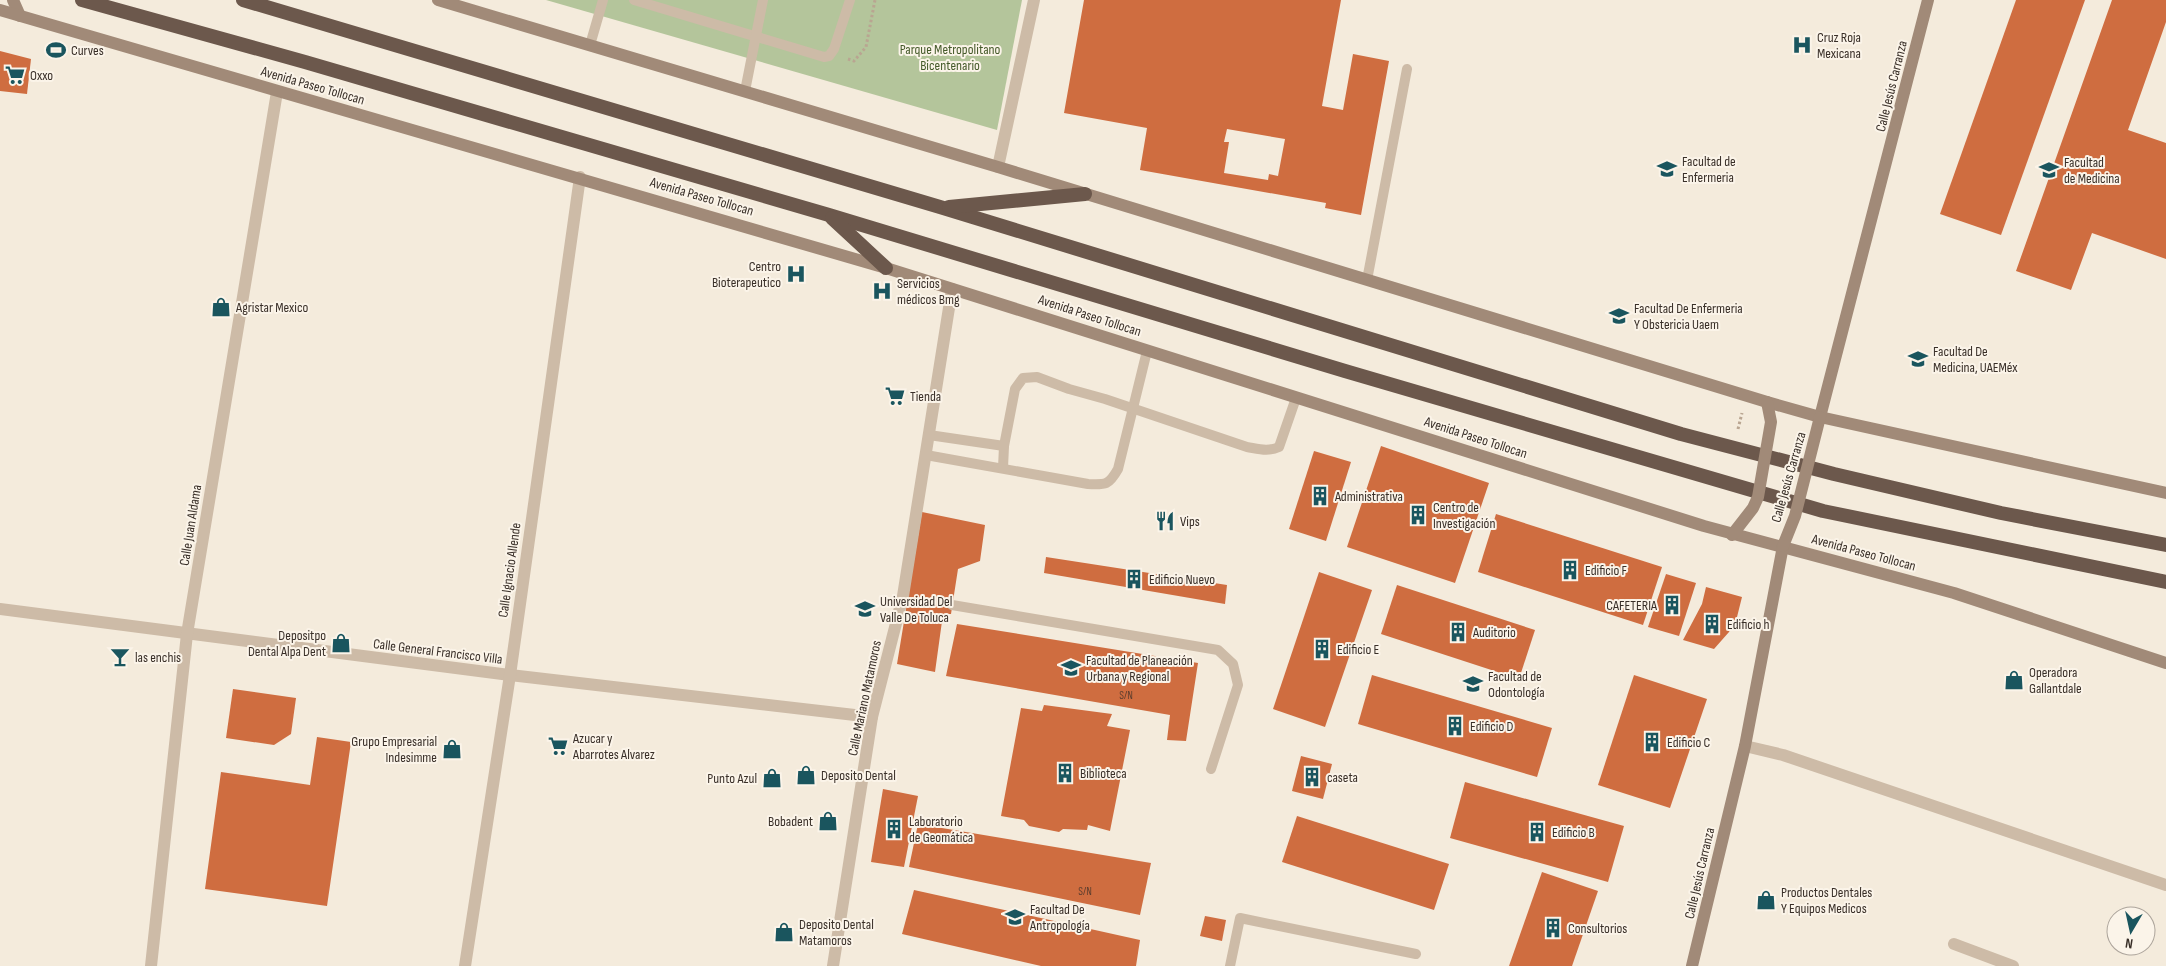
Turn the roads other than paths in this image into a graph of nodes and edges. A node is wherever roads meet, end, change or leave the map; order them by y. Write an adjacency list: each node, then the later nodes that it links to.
1 (13, 0): 12 (main road)
2 (82, 0): 22 (highway, Avenida Paseo Tollocan)
3 (243, 0): 21 (highway)
4 (438, 0): 14 (main road)
5 (603, 0): 14 (lane)
6 (634, 0): 13 (lane)
7 (763, 0): 13 (lane)
8 (850, 0): 13 (lane)
9 (1034, 0): 18 (street)
10 (1928, 0): 30 (main road, Calle Jesús Carranza)
11 (0, 10): 12 (main road, Avenida Paseo Tollocan)
12 (20, 16): 16 (main road, Avenida Paseo Tollocan)
13 (757, 37): 17 (lane)
14 (590, 45): 17 (main road)
15 (1407, 68): 24 (lane)
16 (277, 92): 19 (main road, Avenida Paseo Tollocan); 42 (street, Calle Juan Aldama)
17 (745, 92): 18 (main road)
18 (998, 167): 20 (main road)
19 (580, 177): 23 (main road, Avenida Paseo Tollocan); 44 (street, Calle Ignacio Allende)
20 (1085, 194): 21 (highway); 24 (main road)
21 (940, 207): 38 (highway)
22 (829, 215): 23 (highway); 39 (highway, Avenida Paseo Tollocan)
23 (886, 268): 25 (main road, Avenida Paseo Tollocan)
24 (1367, 280): 28 (main road)
25 (952, 289): 26 (main road, Avenida Paseo Tollocan); 31 (street, Calle Mariano Matamoros)
26 (1147, 351): 27 (main road, Avenida Paseo Tollocan); 29 (lane)
27 (1296, 398): 29 (lane); 36 (main road, Avenida Paseo Tollocan)
28 (1768, 402): 30 (main road); 36 (main road, bridge)
29 (1133, 408): 32 (lane); 34 (lane)
30 (1820, 417): 35 (main road); 37 (main road, Calle Jesús Carranza, bridge)
31 (929, 434): 32 (lane); 33 (street, Calle Mariano Matamoros)
32 (1004, 446): 34 (lane)
33 (926, 455): 34 (lane); 45 (street, Calle Mariano Matamoros)
34 (1003, 468)
35 (2166, 493)
36 (1732, 535): 37 (main road, Avenida Paseo Tollocan)
37 (1783, 546): 43 (main road, Avenida Paseo Tollocan); 46 (main road, Calle Jesús Carranza)
38 (2166, 546)
39 (2166, 582)
40 (952, 605): 47 (lane)
41 (0, 609): 42 (street, Calle General Francisco Villa)
42 (187, 634): 44 (street, Calle General Francisco Villa); 51 (street, Calle Juan Aldama)
43 (2166, 664)
44 (510, 675): 45 (street, Calle General Francisco Villa); 52 (street, Calle Ignacio Allende)
45 (872, 717): 53 (street, Calle Mariano Matamoros)
46 (1745, 746): 48 (street); 55 (main road, Calle Jesús Carranza)
47 (1211, 769)
48 (2166, 885)
49 (1954, 944): 56 (street)
50 (1416, 954): 54 (lane)
51 (151, 966)
52 (465, 966)
53 (833, 966)
54 (1230, 966)
55 (1692, 966)
56 (2013, 966)

